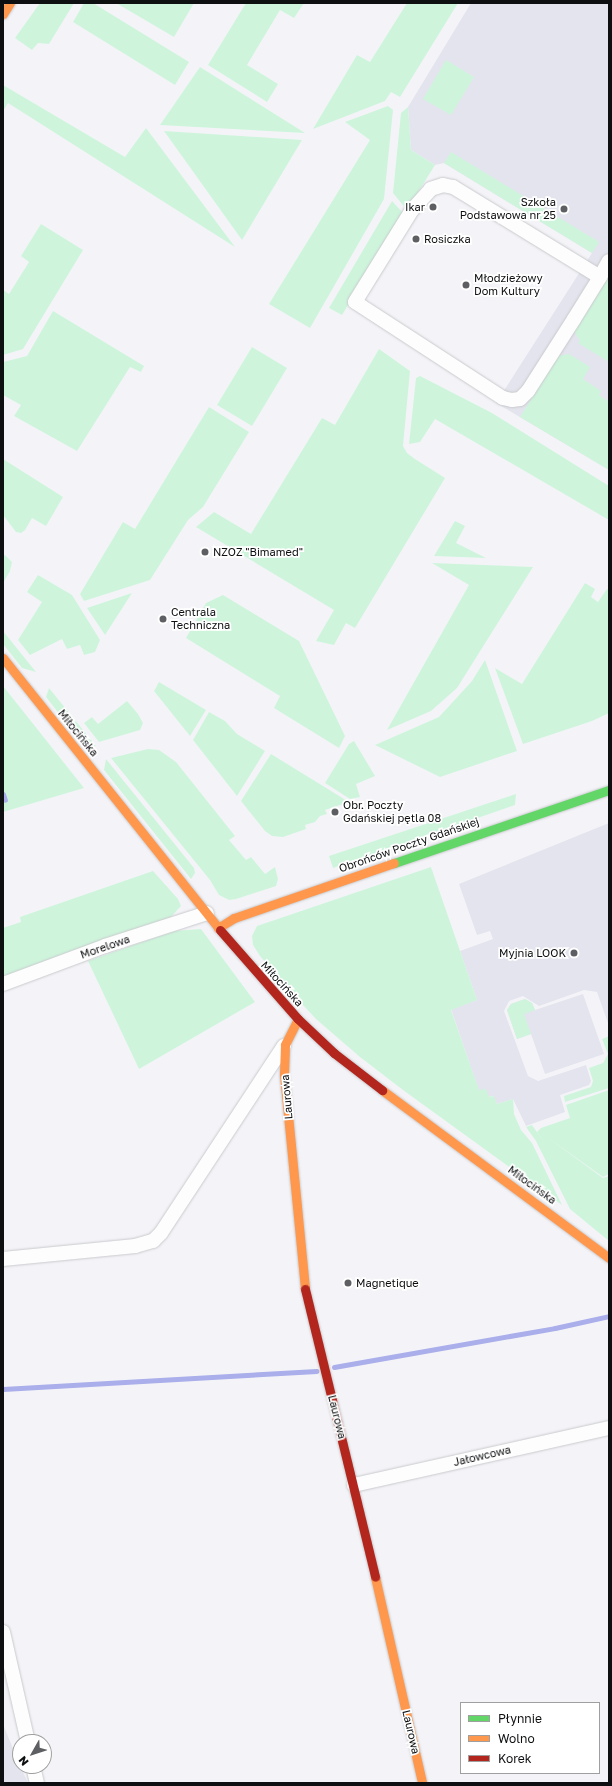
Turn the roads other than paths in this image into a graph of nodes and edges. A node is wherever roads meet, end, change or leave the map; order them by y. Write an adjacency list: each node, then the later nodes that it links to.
1 (10, 3): 2 (street)
2 (3, 14)
3 (609, 261): 4 (street)
4 (600, 277): 4 (street)
5 (3, 658): 7 (street, Miłocińska)
6 (609, 790): 8 (street, Obrońców Poczty Gdańskiej)
7 (207, 913): 8 (street, Miłocińska); 9 (street, Morelowa)
8 (218, 928): 10 (street, Miłocińska)
9 (3, 984)
10 (298, 1019): 11 (street, Laurowa); 12 (street, Miłocińska)
11 (285, 1045): 13 (street, Laurowa); 15 (street, Laurowa)
12 (609, 1258)
13 (3, 1259)
14 (609, 1428): 15 (street, Jałowcowa)
15 (354, 1485): 18 (street, Laurowa)
16 (3, 1632): 17 (street)
17 (26, 1734)
18 (422, 1783)

